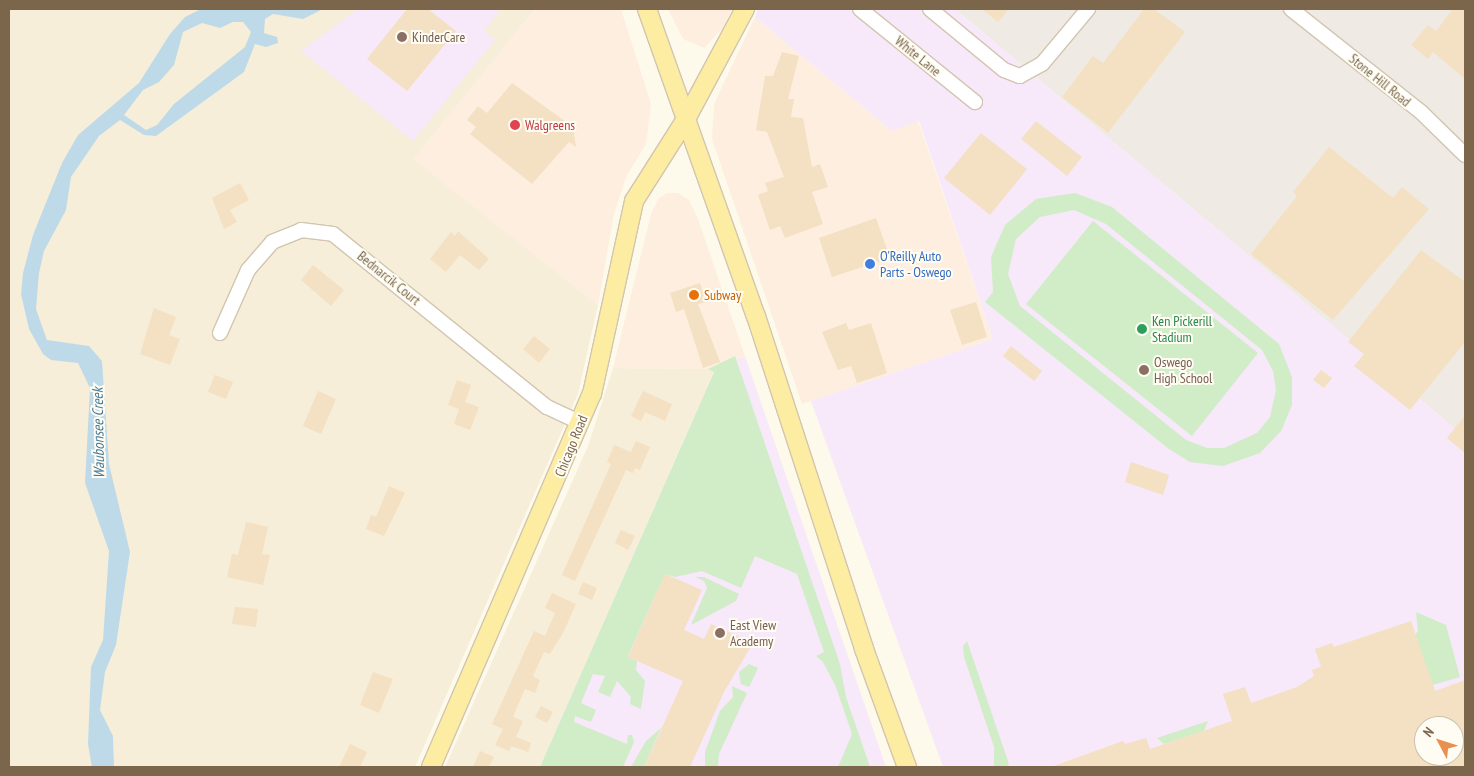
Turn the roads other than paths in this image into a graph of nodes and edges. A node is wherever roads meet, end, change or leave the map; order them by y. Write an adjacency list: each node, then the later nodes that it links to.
1 (647, 9): 8 (main road)
2 (745, 9): 8 (main road, Chicago Road)
3 (860, 9): 7 (street, White Lane)
4 (930, 9): 5 (street)
5 (1088, 9)
6 (1291, 9): 9 (street, Stone Hill Road)
7 (975, 102)
8 (686, 119): 11 (main road, Chicago Road); 13 (main road)
9 (1465, 155)
10 (220, 333): 11 (street, Bednarcik Court)
11 (582, 423): 12 (main road, Chicago Road)
12 (430, 767)
13 (907, 767)

